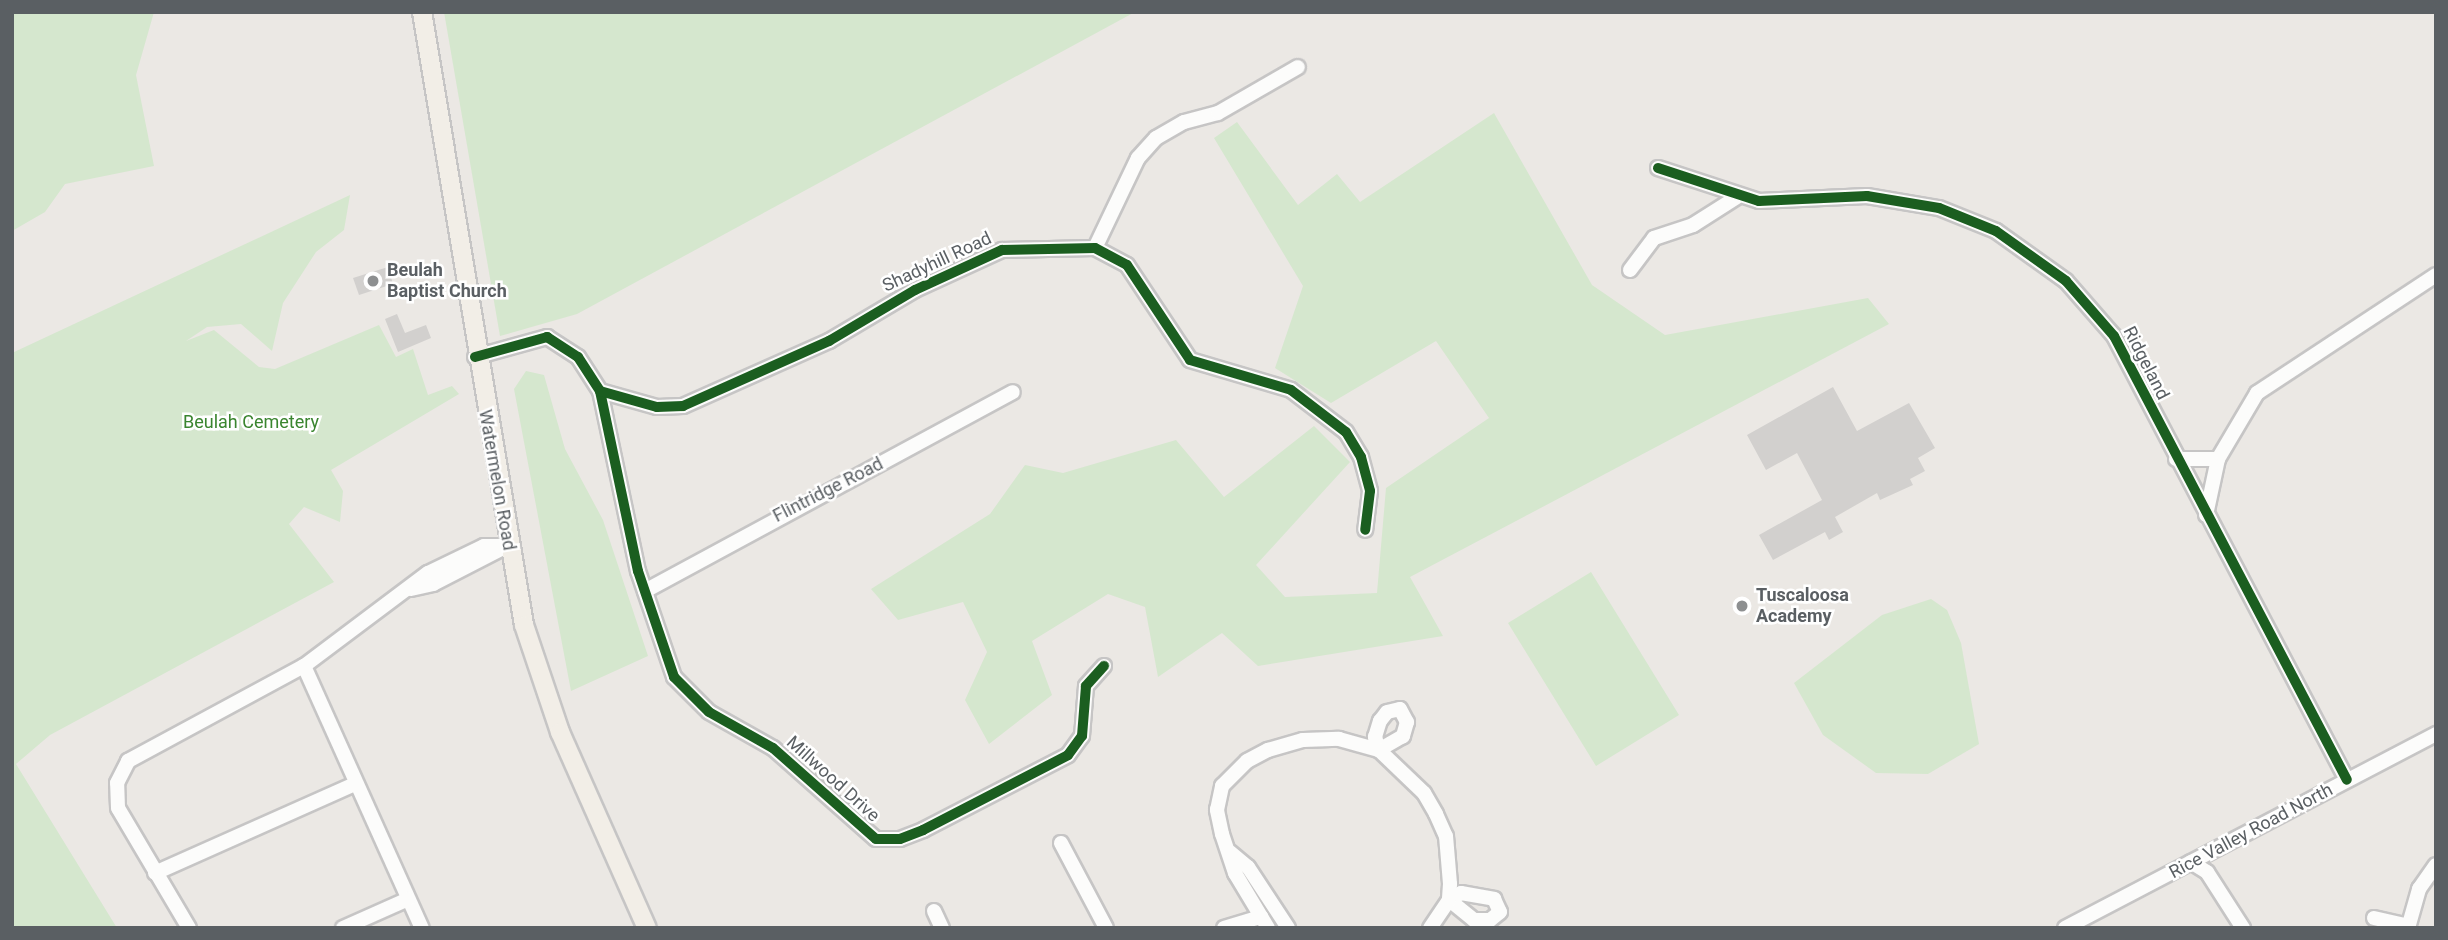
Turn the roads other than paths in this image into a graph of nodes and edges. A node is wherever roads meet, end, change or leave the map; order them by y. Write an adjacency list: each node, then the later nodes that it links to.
1 (422, 12): 8 (main road, Watermelon Road)
2 (1298, 67): 5 (street)
3 (1658, 168): 4 (street)
4 (1737, 197): 6 (street); 12 (street, Ridgeland)
5 (1095, 247): 9 (street, Shadyhill Road); 14 (street)
6 (1630, 270)
7 (2436, 275): 11 (street)
8 (475, 357): 9 (street, Millwood Drive); 15 (main road, Watermelon Road)
9 (600, 391): 16 (street, Millwood Drive)
10 (1013, 391): 16 (street, Flintridge Road)
11 (2218, 458): 12 (street); 13 (street)
12 (2176, 459): 13 (street, Ridgeland)
13 (2206, 515): 20 (street, Ridgeland)
14 (1365, 530)
15 (508, 546): 17 (street); 36 (main road, Watermelon Road)
16 (645, 591): 18 (street, Millwood Drive)
17 (304, 666): 21 (street); 26 (street)
18 (1104, 666)
19 (2436, 734): 20 (street, Rice Valley Road North)
20 (2347, 780): 24 (street, Rice Valley Road North)
21 (355, 784): 26 (street); 27 (street)
22 (1061, 843): 38 (street)
23 (1230, 852): 28 (street); 31 (street); 41 (street)
24 (2191, 862): 42 (street, Rice Valley Road North); 43 (street)
25 (2436, 865): 32 (street)
26 (155, 873): 33 (street)
27 (408, 899): 34 (street); 35 (street)
28 (1276, 908): 31 (street); 40 (street)
29 (934, 911): 37 (street)
30 (2374, 918): 32 (street)
31 (1260, 924): 39 (street)
32 (2408, 927)
33 (189, 928)
34 (343, 928)
35 (422, 928)
36 (647, 928)
37 (942, 928)
38 (1106, 928)
39 (1224, 928)
40 (1288, 928)
41 (1430, 928)
42 (2065, 928)
43 (2243, 928)

